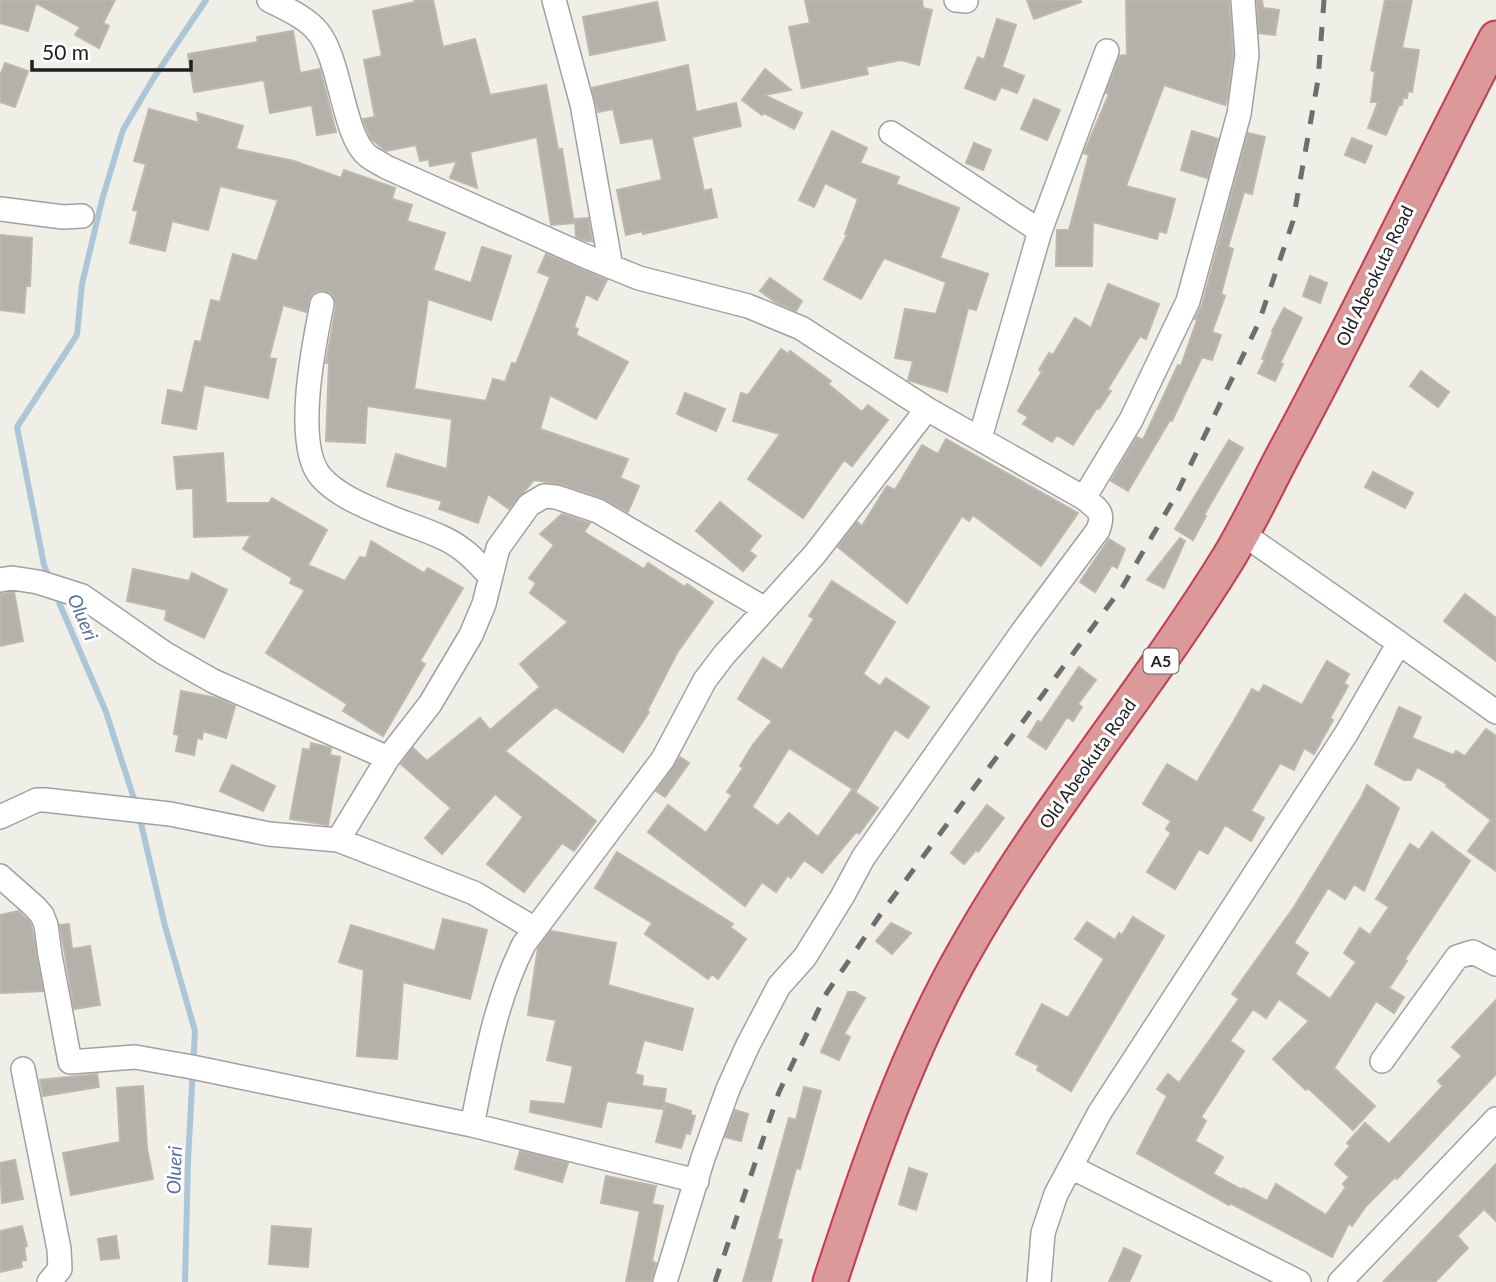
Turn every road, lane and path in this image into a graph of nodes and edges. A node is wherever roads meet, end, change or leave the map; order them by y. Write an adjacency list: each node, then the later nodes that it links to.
1 (269, 0): 10 (street)
2 (554, 0): 10 (street)
3 (1243, 0): 14 (street)
4 (1496, 38): 15 (highway, Old Abeokuta Road / A5)
5 (1107, 51): 9 (street)
6 (891, 133): 9 (street)
7 (0, 209): 8 (street)
8 (82, 216)
9 (1040, 231): 13 (street)
10 (611, 267): 12 (street)
11 (322, 304): 16 (street)
12 (927, 409): 13 (street); 20 (street)
13 (980, 438): 14 (street)
14 (1084, 498): 34 (street)
15 (1241, 533): 21 (street); 37 (highway, Old Abeokuta Road / A5)
16 (462, 548): 17 (street); 18 (street)
17 (498, 548): 18 (street); 20 (street)
18 (489, 576): 23 (street)
19 (0, 580): 23 (street)
20 (765, 609): 27 (street)
21 (1399, 643): 22 (street); 33 (street)
22 (1496, 712)
23 (388, 758): 25 (street)
24 (0, 817): 25 (street)
25 (338, 840): 27 (street)
26 (0, 876): 32 (street)
27 (535, 929): 32 (street)
28 (1496, 964): 29 (street)
29 (1382, 1061)
30 (23, 1069): 35 (street)
31 (1496, 1119): 40 (street)
32 (472, 1125): 34 (street)
33 (1071, 1167): 38 (street); 39 (street)
34 (696, 1181): 36 (street)
35 (49, 1282)
36 (665, 1282)
37 (830, 1282)
38 (1039, 1282)
39 (1299, 1282)
40 (1340, 1282)

